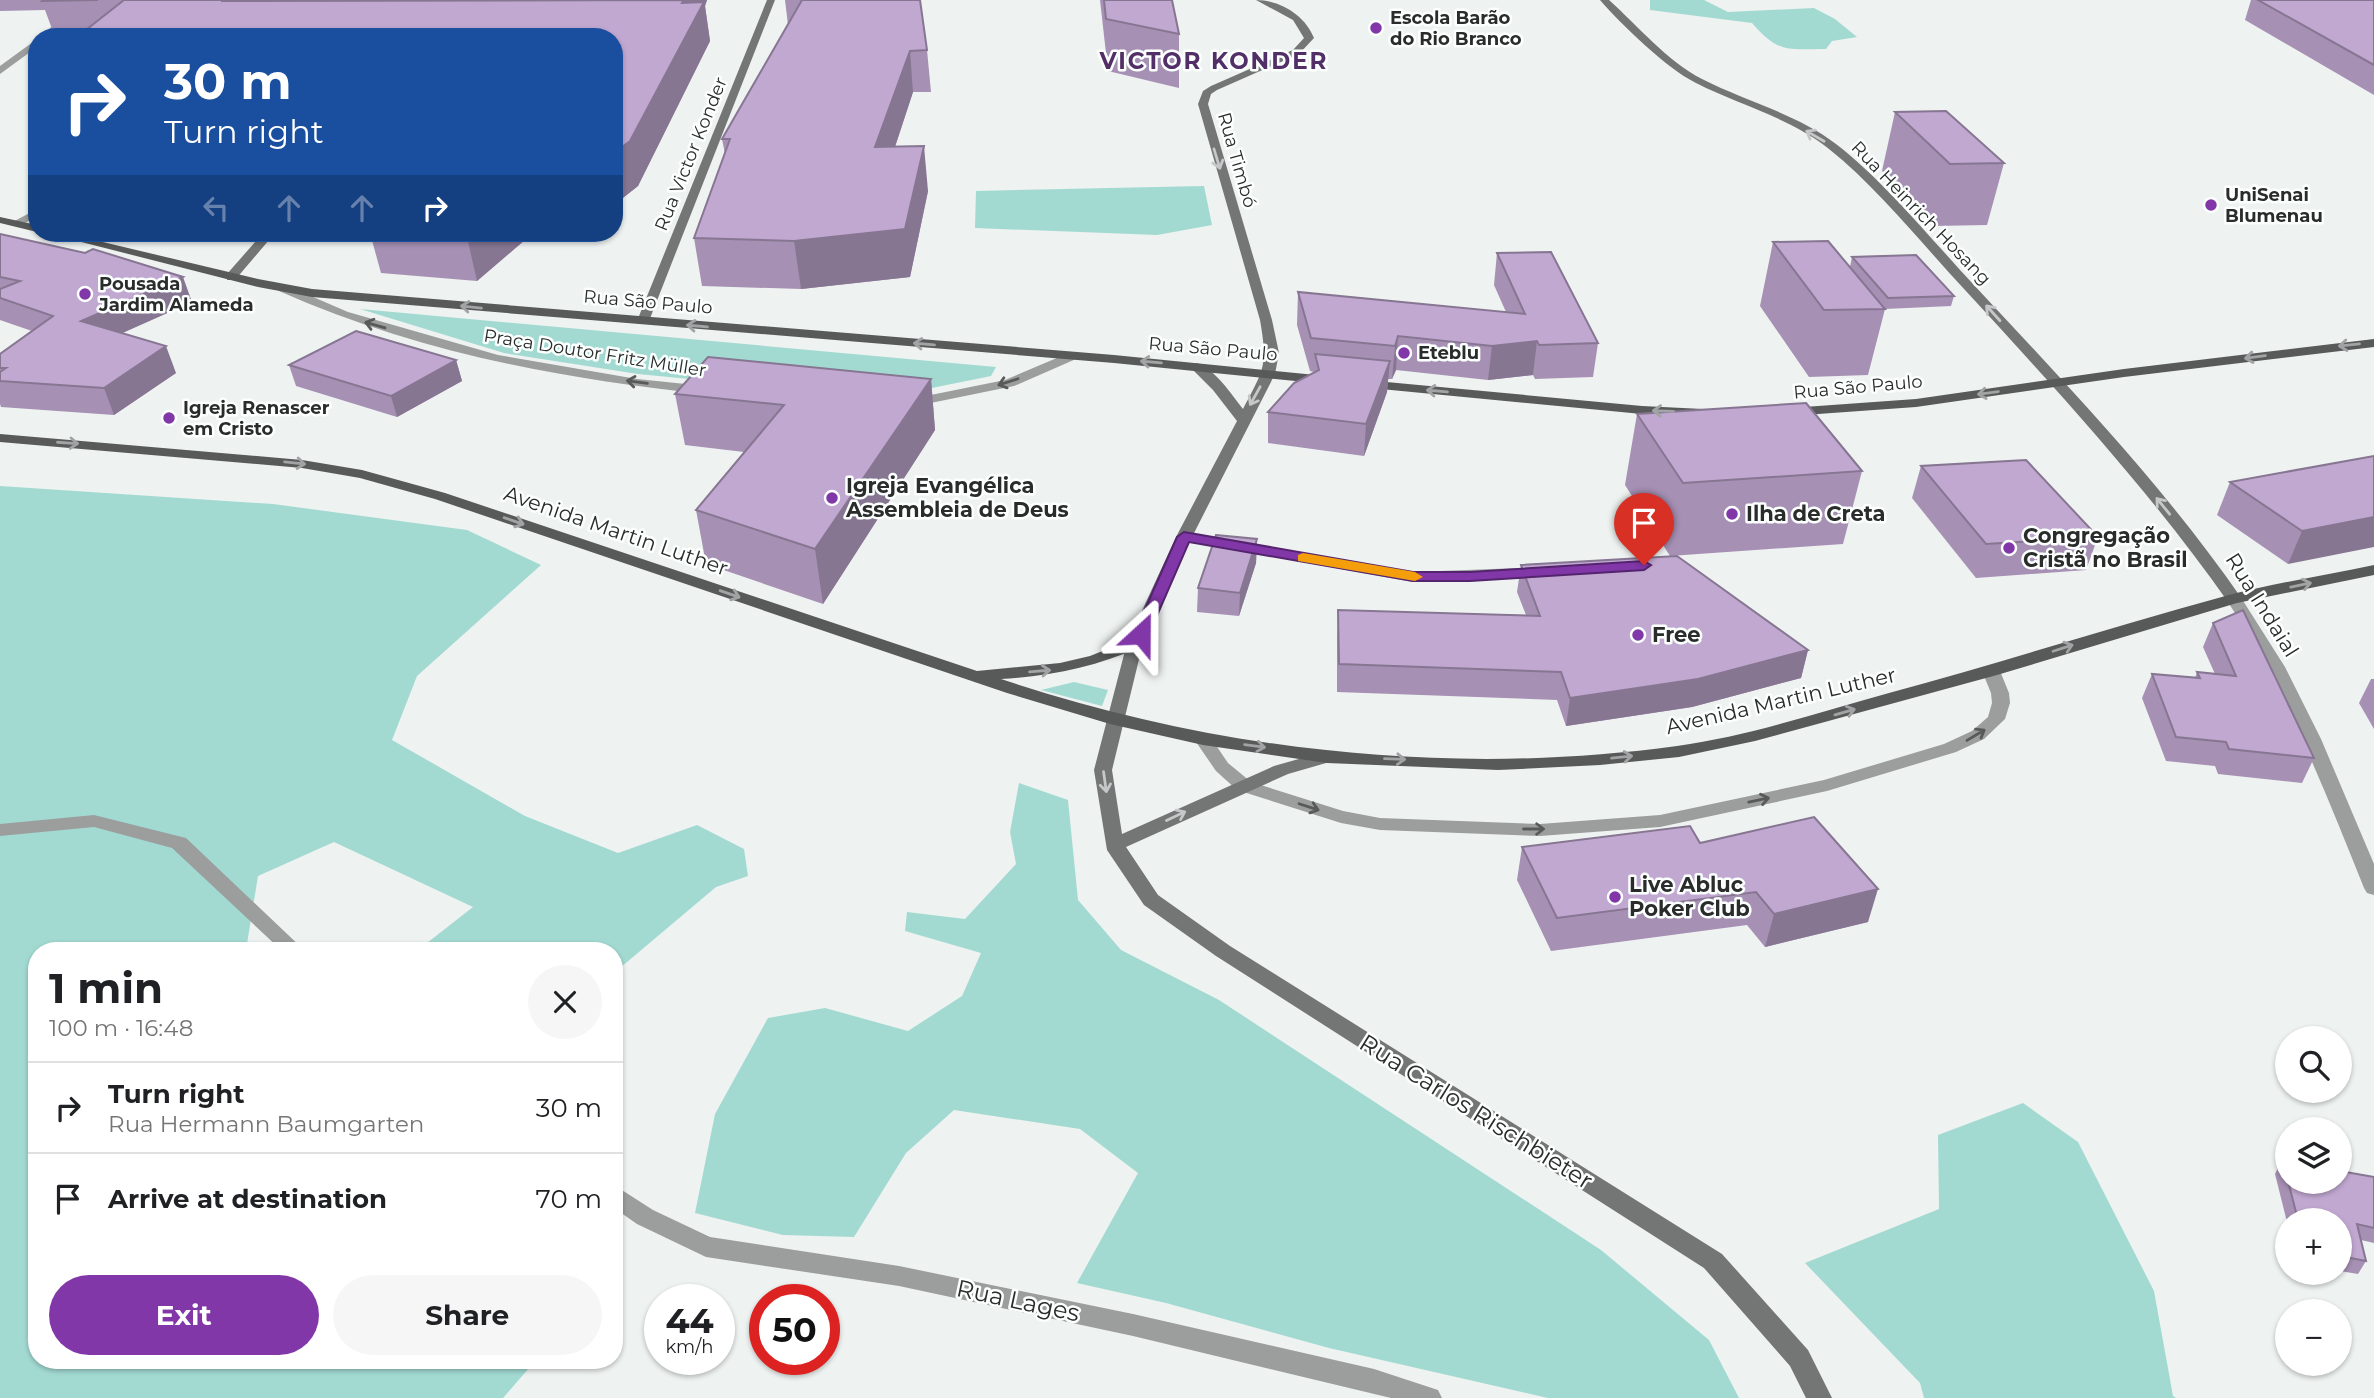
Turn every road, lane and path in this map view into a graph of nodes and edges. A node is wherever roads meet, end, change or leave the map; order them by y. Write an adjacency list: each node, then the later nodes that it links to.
1 (90, 0): 5 (street)
2 (771, 0): 16 (main road, Rua Victor Konder)
3 (1260, 0): 20 (main road, Rua Timbó, one-way to 20)
4 (1604, 0): 21 (main road, Rua Heinrich Hosang, one-way to 4)
5 (54, 28)
6 (28, 49): 7 (street)
7 (0, 71)
8 (28, 217): 10 (street)
9 (0, 220): 10 (main road)
10 (15, 224): 11 (main road)
11 (28, 227)
12 (89, 242): 14 (main road, Rua São Paulo)
13 (261, 242): 14 (main road)
14 (231, 277): 15 (main road, Rua São Paulo)
15 (283, 288): 16 (main road, Rua São Paulo, one-way to 15); 22 (street, Praça Doutor Fritz Müller, one-way to 15)
16 (643, 321): 18 (main road, Rua São Paulo, one-way to 16)
17 (2374, 343): 21 (main road, Rua São Paulo, one-way to 21)
18 (1071, 356): 19 (main road, Rua São Paulo, one-way to 18); 23 (street, one-way to 23)
19 (1196, 366): 20 (main road, Rua São Paulo); 26 (main road)
20 (1268, 373): 24 (main road, Rua São Paulo, one-way to 20); 26 (main road, Rua Carlos Rischbieter, one-way to 26)
21 (2055, 383): 25 (main road, Rua São Paulo, one-way to 25); 31 (main road, Rua Indaial, one-way to 21)
22 (721, 392)
23 (897, 404)
24 (1720, 413)
25 (1781, 413)
26 (1243, 419): 28 (main road, Rua Carlos Rischbieter)
27 (0, 438): 34 (main road, Avenida Martin Luther, one-way to 34)
28 (1184, 537): 29 (street); 32 (main road, Rua Carlos Rischbieter)
29 (1562, 570)
30 (2374, 570): 31 (main road, Avenida Martin Luther, one-way to 30)
31 (2234, 599): 33 (main road, Avenida Martin Luther, one-way to 31); 41 (street, Rua Indaial)
32 (1135, 643): 34 (main road, one-way to 32); 35 (main road, Rua Carlos Rischbieter)
33 (1991, 671): 37 (main road, Avenida Martin Luther, one-way to 33); 38 (street, one-way to 33)
34 (971, 675): 35 (main road, Avenida Martin Luther)
35 (1116, 720): 36 (main road, Avenida Martin Luther); 40 (main road, Rua Carlos Rischbieter, one-way to 40)
36 (1203, 739): 37 (main road, Avenida Martin Luther, one-way to 37); 38 (street)
37 (1327, 757): 38 (main road)
38 (1244, 786): 40 (main road, one-way to 38)
39 (0, 830): 42 (street)
40 (1114, 845): 45 (main road, Rua Carlos Rischbieter)
41 (2374, 888)
42 (285, 942)
43 (623, 1201): 44 (street, Rua Lages)
44 (1429, 1398)
45 (1819, 1398)

